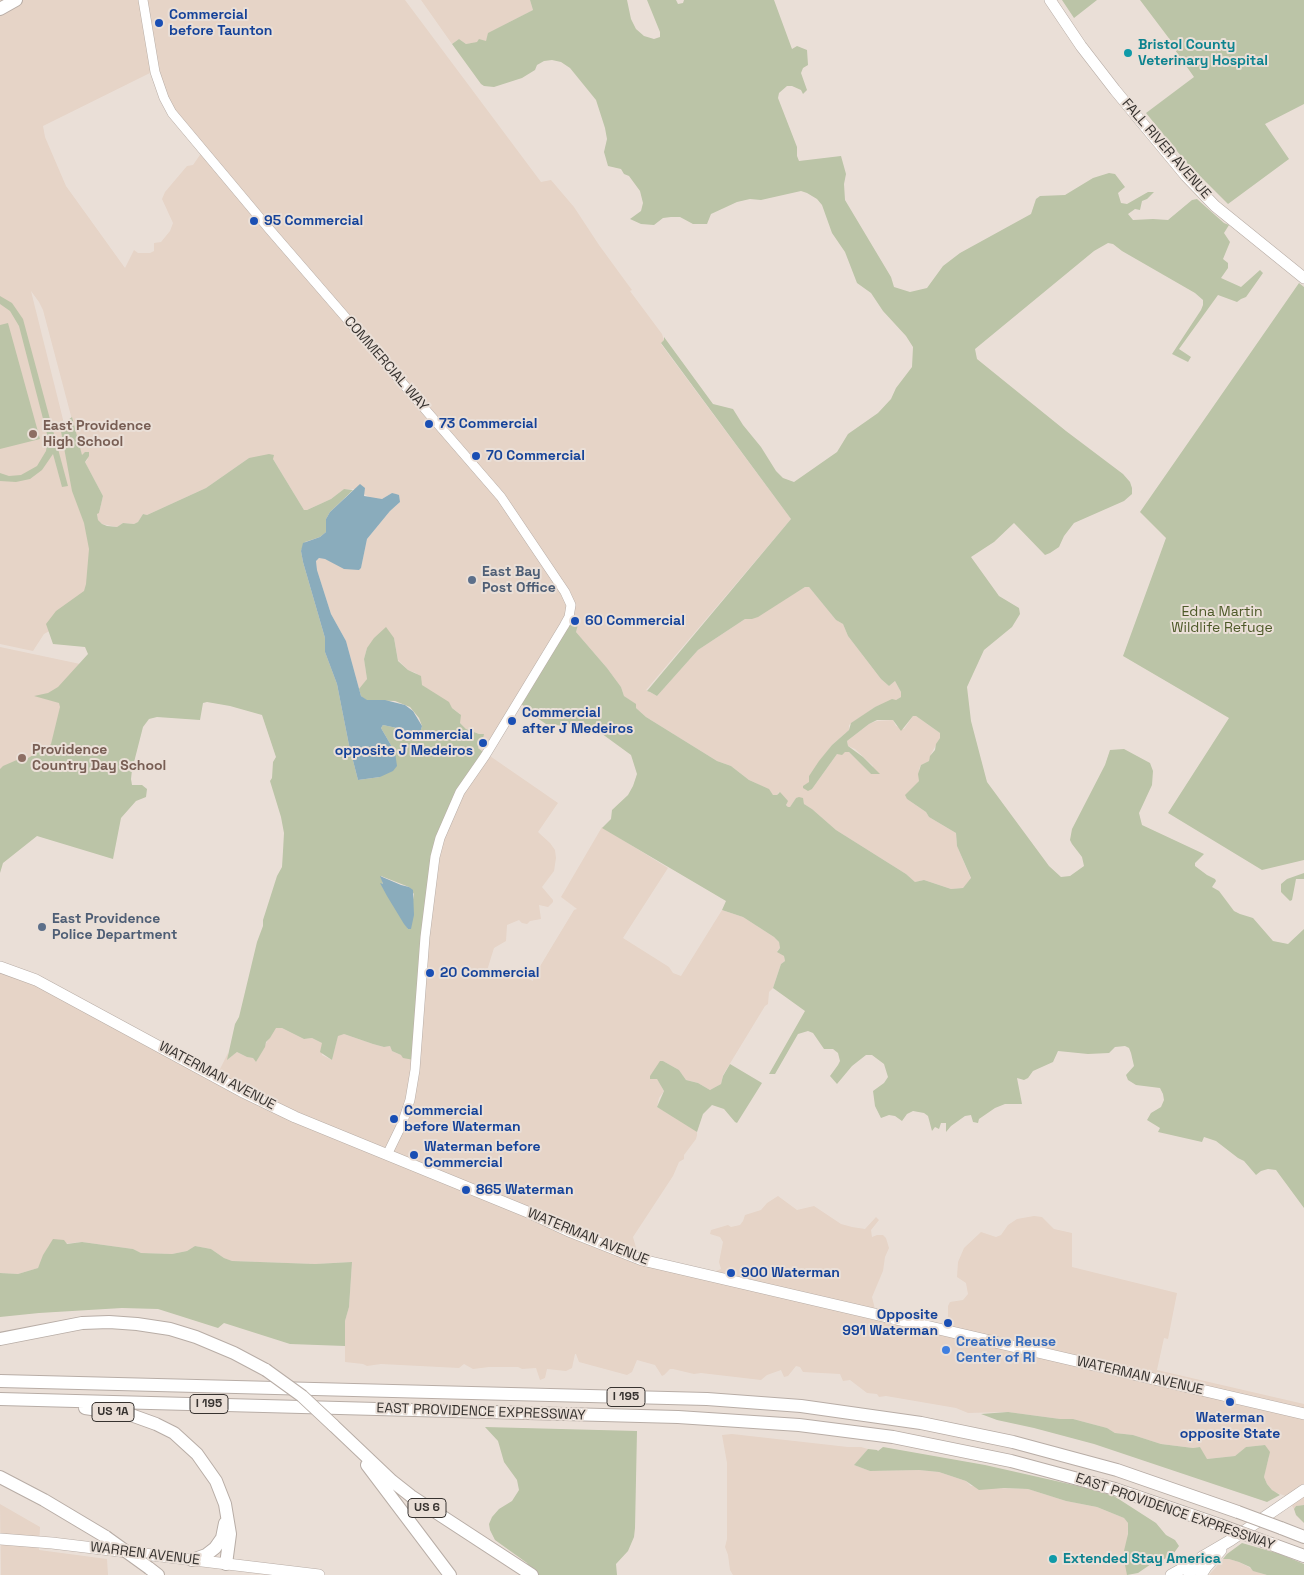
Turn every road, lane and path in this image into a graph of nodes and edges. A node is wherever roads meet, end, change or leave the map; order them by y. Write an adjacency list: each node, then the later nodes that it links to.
1 (16, 0): 4 (highway)
2 (143, 0): 7 (street, COMMERCIAL WAY)
3 (1050, 0): 5 (main road, FALL RIVER AVENUE)
4 (0, 9)
5 (1304, 278)
6 (0, 967): 7 (main road, WATERMAN AVENUE)
7 (387, 1155): 12 (main road, WATERMAN AVENUE)
8 (0, 1339): 13 (highway, US 6, bridge)
9 (0, 1381): 17 (highway, EAST PROVIDENCE EXPRESSWAY / I 195, bridge)
10 (0, 1399): 11 (highway, EAST PROVIDENCE EXPRESSWAY / I 195)
11 (33, 1400): 16 (highway, US 1A); 20 (highway, EAST PROVIDENCE EXPRESSWAY / I 195, bridge)
12 (1304, 1414)
13 (333, 1425): 26 (highway); 27 (highway, US 6)
14 (0, 1477): 24 (highway, bridge)
15 (1304, 1490): 19 (main road)
16 (226, 1511): 22 (highway, US 1A); 23 (highway)
17 (1304, 1536)
18 (0, 1539): 22 (main road, WARREN AVENUE)
19 (1231, 1540): 21 (main road); 30 (main road)
20 (1304, 1556)
21 (1202, 1557): 28 (main road); 29 (main road)
22 (192, 1560): 23 (main road, WARREN AVENUE)
23 (226, 1564): 25 (main road, WARREN AVENUE)
24 (154, 1571)
25 (320, 1575)
26 (450, 1575)
27 (532, 1575)
28 (1171, 1575)
29 (1189, 1575)
30 (1201, 1575)

